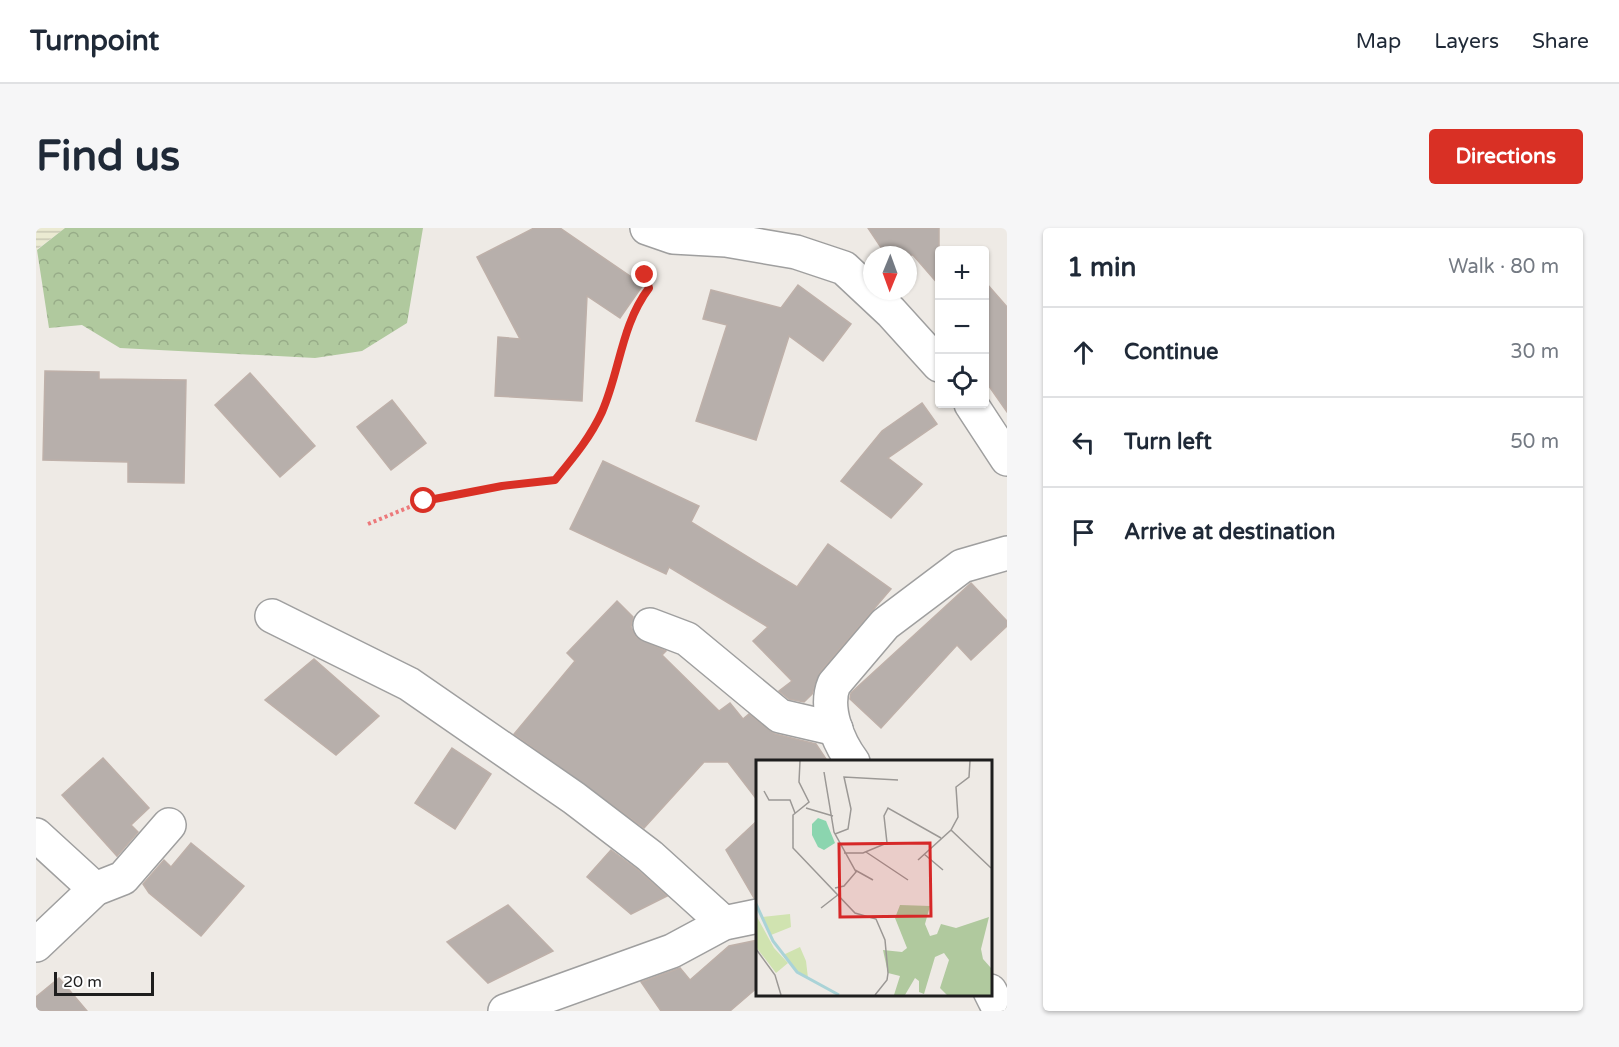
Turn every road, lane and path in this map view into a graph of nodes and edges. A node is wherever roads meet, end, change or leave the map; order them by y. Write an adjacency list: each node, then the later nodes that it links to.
1 (650, 230): 2 (street); 5 (path)
2 (935, 361)
3 (974, 408): 4 (street)
4 (1007, 459)
5 (368, 524)
6 (1007, 553): 9 (street)
7 (272, 616): 15 (street)
8 (650, 625): 9 (street)
9 (836, 729): 10 (street)
10 (852, 760)
11 (170, 825): 13 (street)
12 (36, 835): 13 (street)
13 (95, 889): 16 (street)
14 (756, 915): 15 (street)
15 (724, 923): 18 (street)
16 (36, 945)
17 (992, 995): 19 (street)
18 (505, 1011)
19 (1000, 1011)

